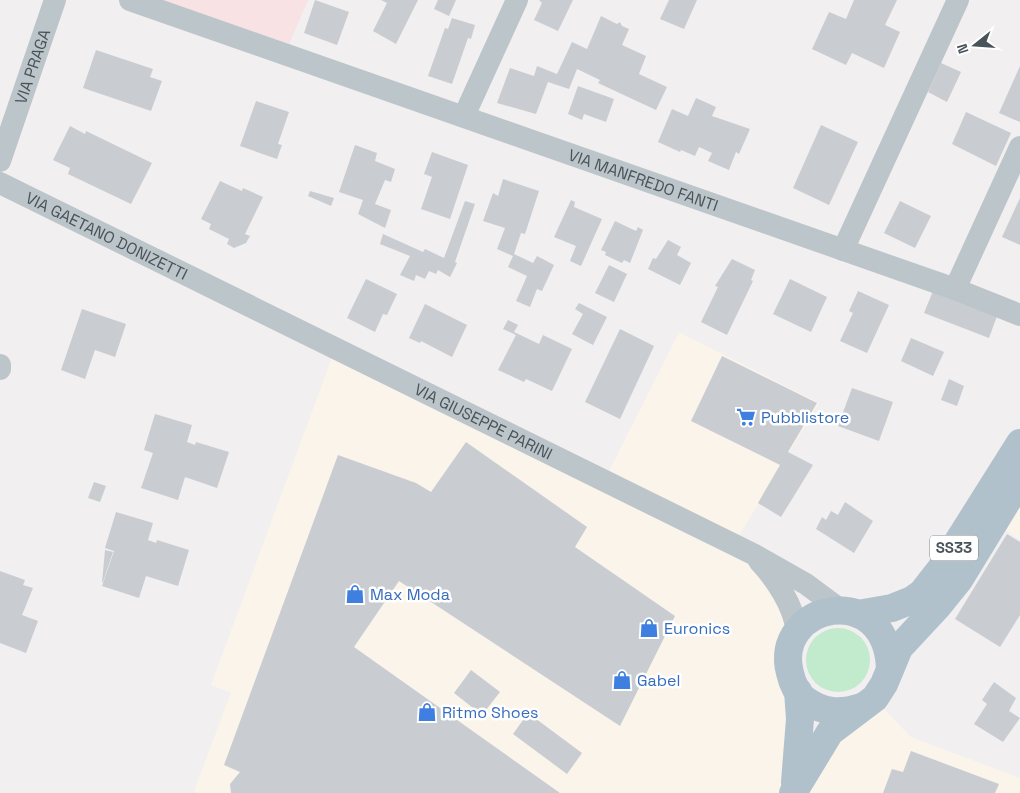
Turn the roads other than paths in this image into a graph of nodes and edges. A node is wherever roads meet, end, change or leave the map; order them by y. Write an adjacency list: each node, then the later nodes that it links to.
1 (55, 0): 7 (street, VIA PRAGA)
2 (130, 0): 5 (street, VIA MANFREDO FANTI)
3 (518, 0): 5 (street)
4 (958, 0): 9 (street)
5 (464, 116): 9 (street, VIA MANFREDO FANTI)
6 (1020, 147): 11 (street)
7 (0, 161)
8 (0, 183): 10 (street, VIA GAETANO DONIZETTI)
9 (843, 250): 11 (street, VIA MANFREDO FANTI)
10 (214, 288): 17 (street, VIA GIUSEPPE PARINI)
11 (955, 289): 12 (street, VIA MANFREDO FANTI)
12 (1020, 315)
13 (0, 365): 14 (street)
14 (0, 369)
15 (1020, 443): 18 (main road, SS33)
16 (1020, 480): 20 (main road, SS33)
17 (753, 554): 18 (street, VIA GIUSEPPE PARINI); 19 (street)
18 (849, 612): 19 (main road, SS33); 20 (main road)
19 (796, 632): 21 (main road, SS33)
20 (890, 669): 22 (main road, SS33)
21 (798, 691): 22 (main road, SS33); 23 (main road, SS33)
22 (862, 707): 23 (main road, SS33)
23 (793, 793)

